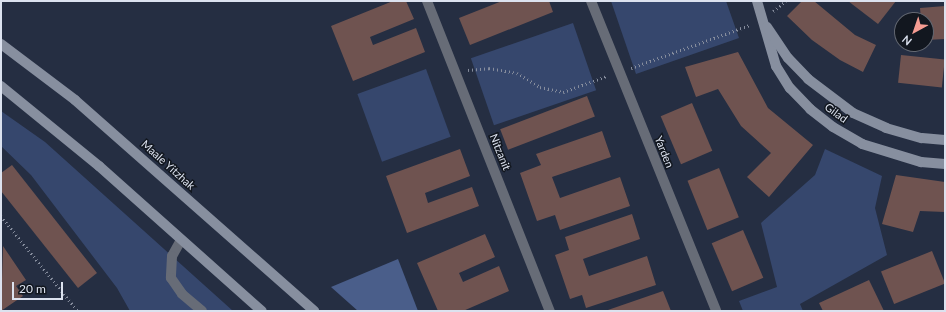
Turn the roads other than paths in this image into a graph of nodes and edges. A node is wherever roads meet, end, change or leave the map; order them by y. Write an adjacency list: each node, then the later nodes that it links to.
1 (428, 1): 13 (street, Nitzanit)
2 (590, 1): 14 (street, Yarden)
3 (757, 1): 4 (main road, Gilad)
4 (763, 20): 7 (main road, Gilad); 8 (main road, Gilad)
5 (1, 44): 12 (main road, Maale Yitzhak)
6 (1, 86): 9 (main road)
7 (945, 140)
8 (945, 164)
9 (181, 240): 10 (street); 11 (main road)
10 (202, 311)
11 (262, 311)
12 (314, 311)
13 (550, 311)
14 (716, 311)

